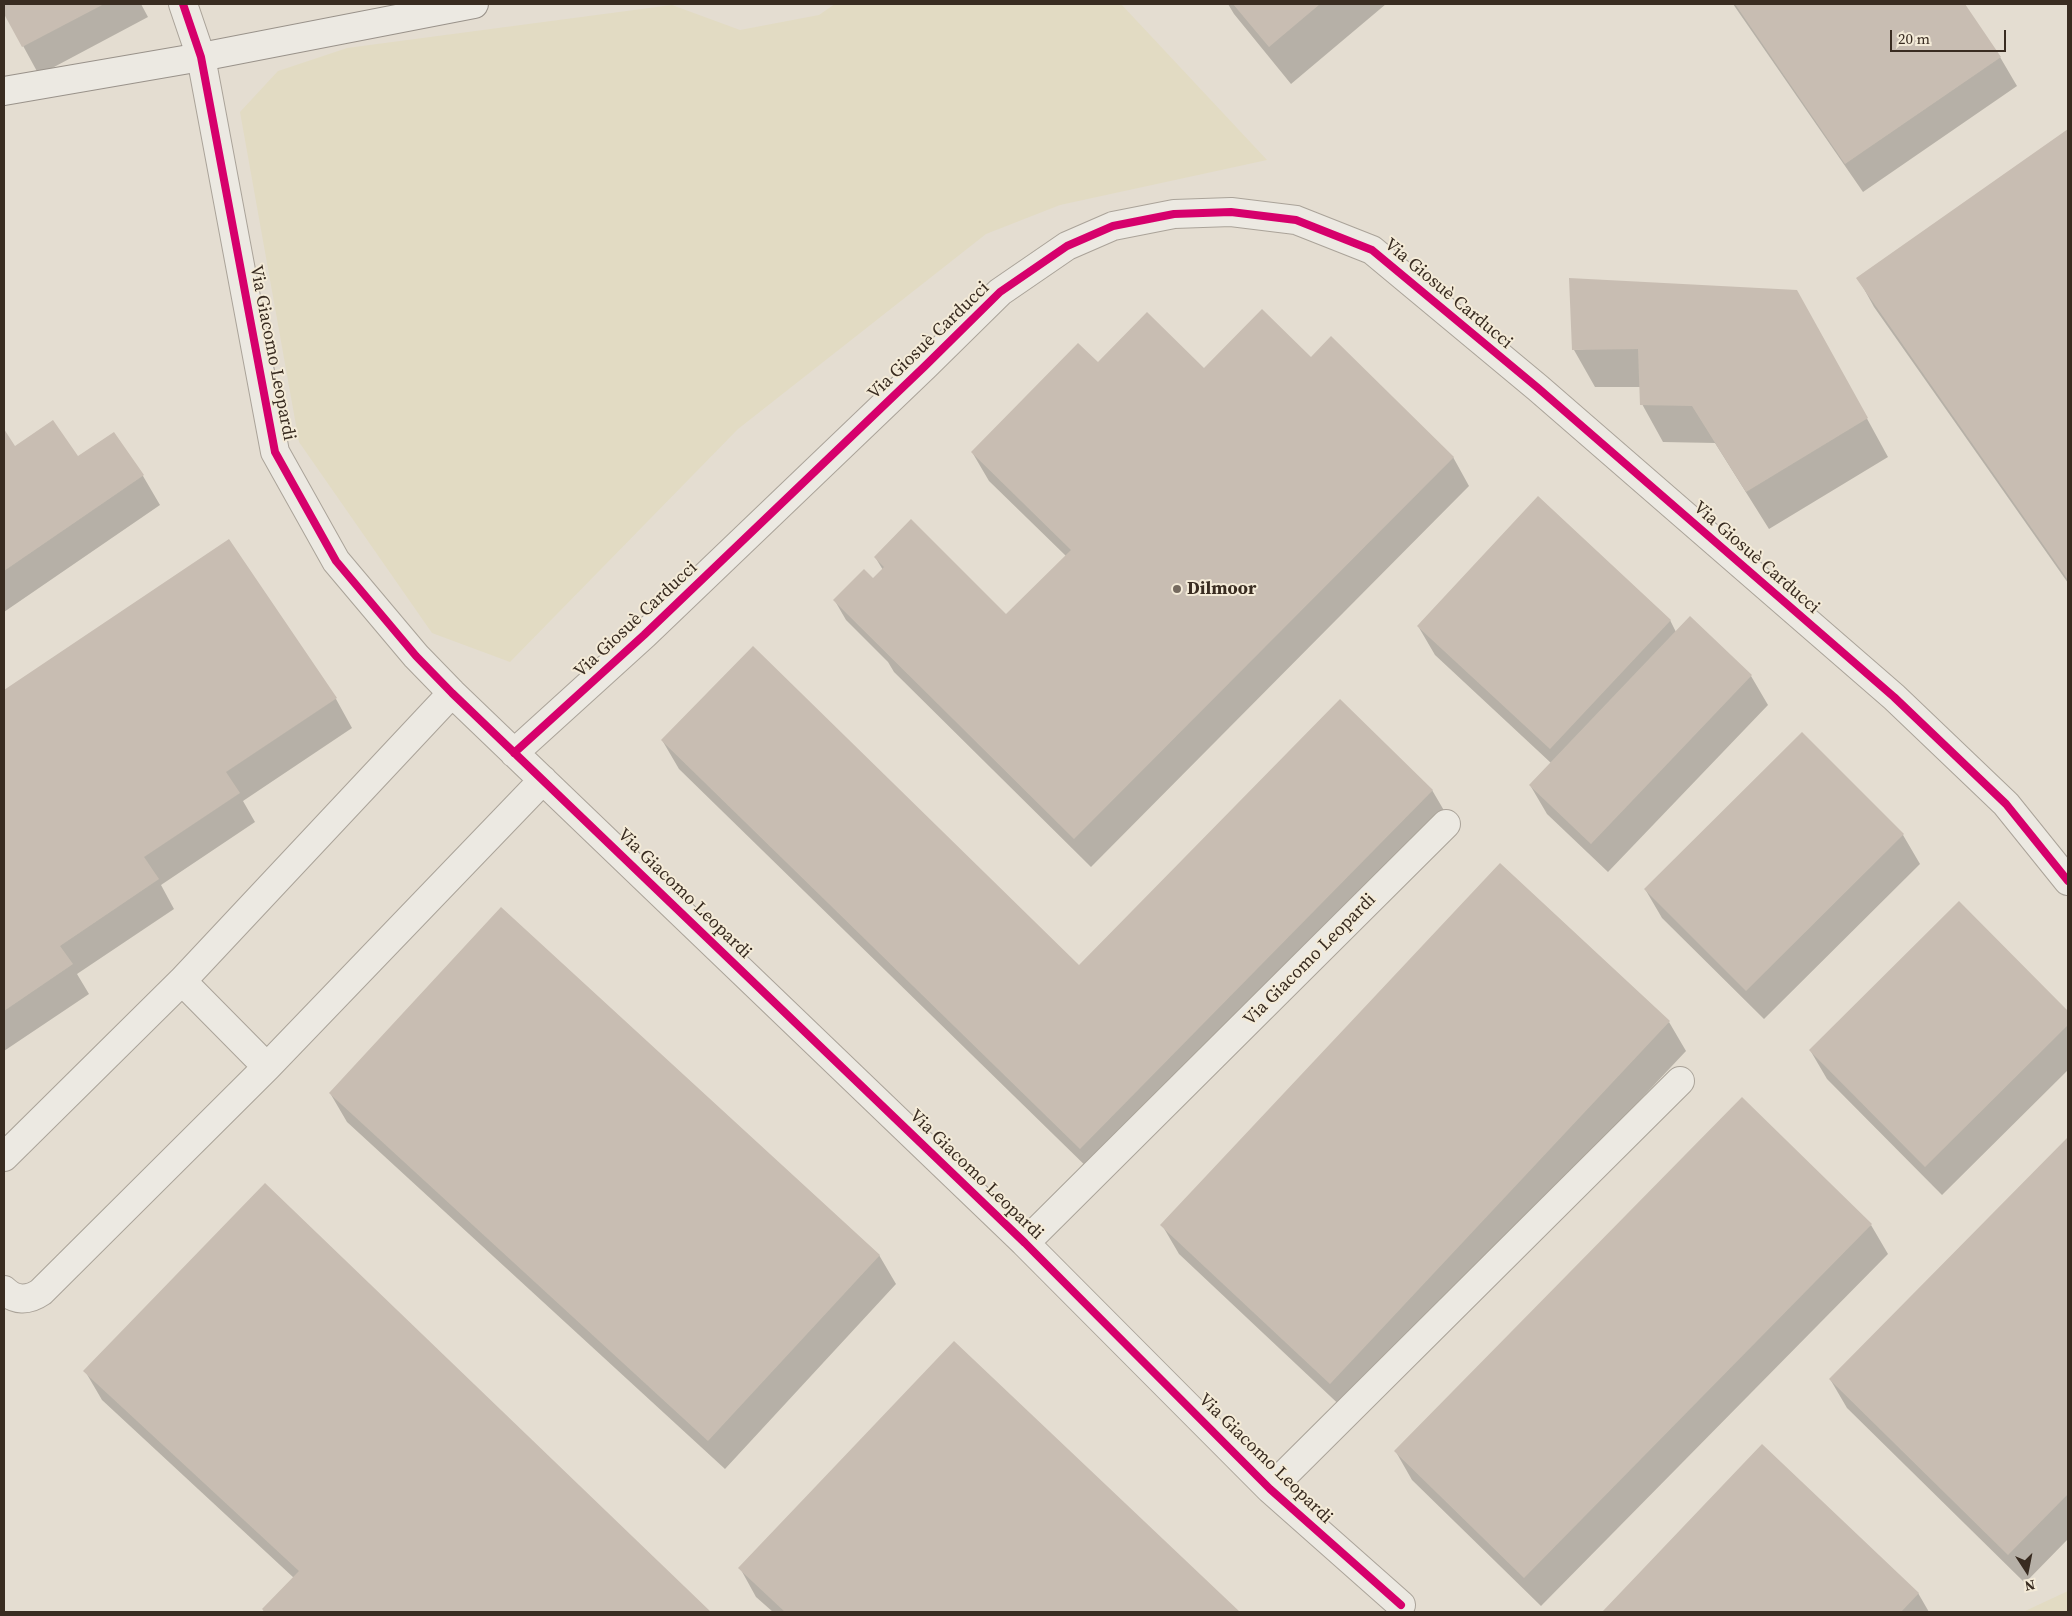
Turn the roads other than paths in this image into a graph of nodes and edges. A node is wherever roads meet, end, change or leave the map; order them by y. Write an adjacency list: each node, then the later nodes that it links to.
1 (182, 4): 3 (street, Via Giacomo Leopardi)
2 (474, 4): 3 (street)
3 (200, 57): 4 (street); 5 (street, Via Giacomo Leopardi)
4 (4, 92)
5 (452, 693): 6 (street, Via Giacomo Leopardi); 10 (street)
6 (514, 753): 7 (street, Via Giacomo Leopardi); 9 (street, Via Giosuè Carducci)
7 (543, 780): 11 (street); 14 (street, Via Giacomo Leopardi)
8 (1446, 824): 14 (street, Via Giacomo Leopardi)
9 (2068, 882)
10 (182, 981): 11 (street); 13 (street)
11 (267, 1067): 15 (street)
12 (1680, 1081): 16 (street, Via Giacomo Leopardi)
13 (4, 1157)
14 (1025, 1244): 16 (street, Via Giacomo Leopardi)
15 (4, 1290)
16 (1270, 1489): 17 (street, Via Giacomo Leopardi)
17 (1409, 1610)

